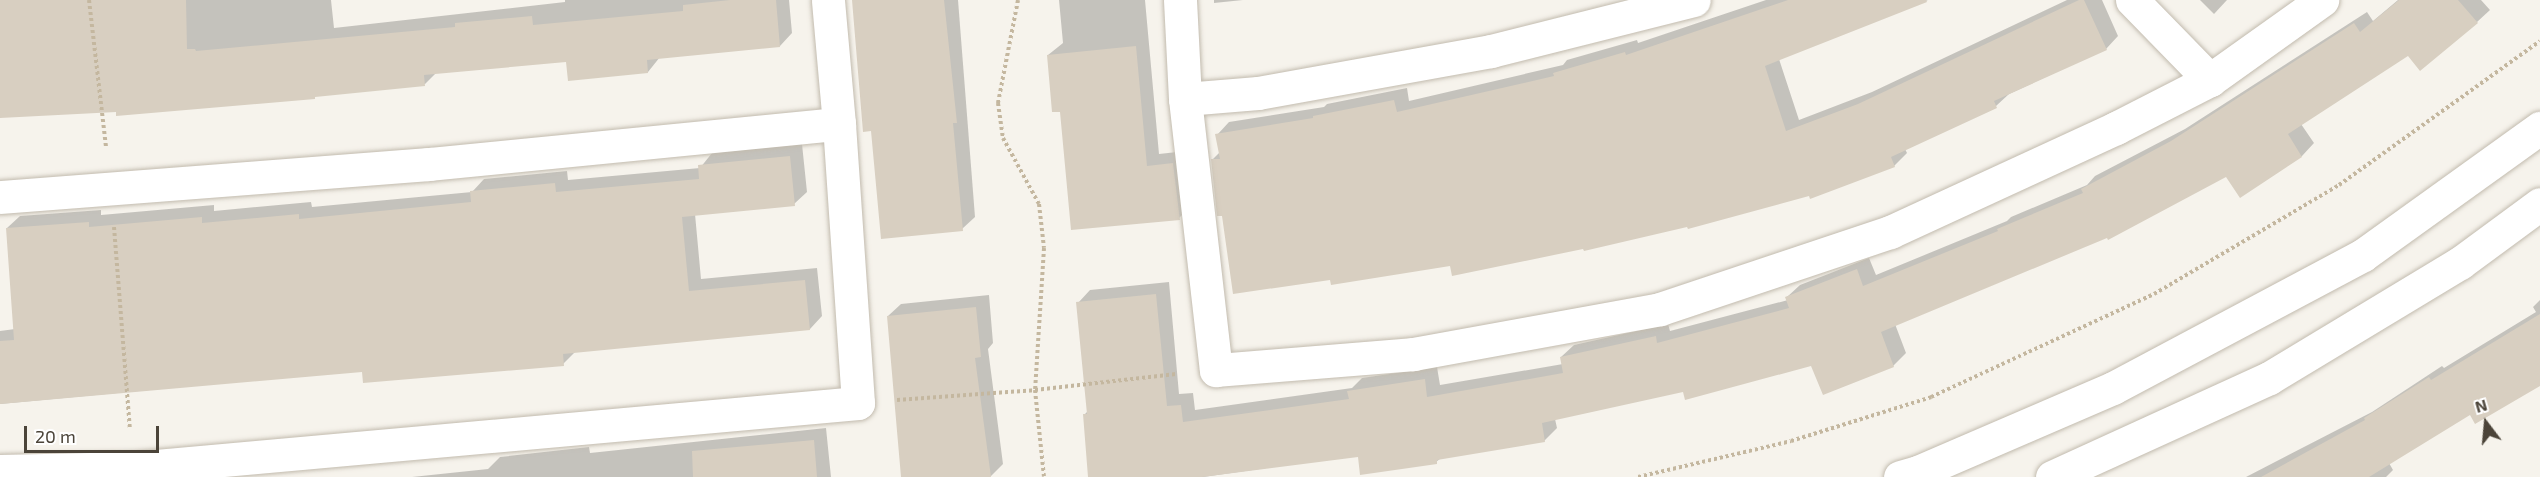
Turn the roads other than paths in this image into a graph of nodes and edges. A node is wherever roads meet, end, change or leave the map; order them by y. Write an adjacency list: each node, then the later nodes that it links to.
1 (828, 0): 8 (street)
2 (1180, 0): 7 (street)
3 (1694, 0): 7 (street)
4 (2132, 0): 6 (street)
5 (2322, 0): 6 (street)
6 (2210, 80): 7 (street)
7 (1185, 99)
8 (839, 124): 10 (street); 12 (street)
9 (2540, 128): 13 (street)
10 (0, 197)
11 (2540, 204): 14 (street)
12 (0, 471)
13 (1900, 477)
14 (2052, 477)

